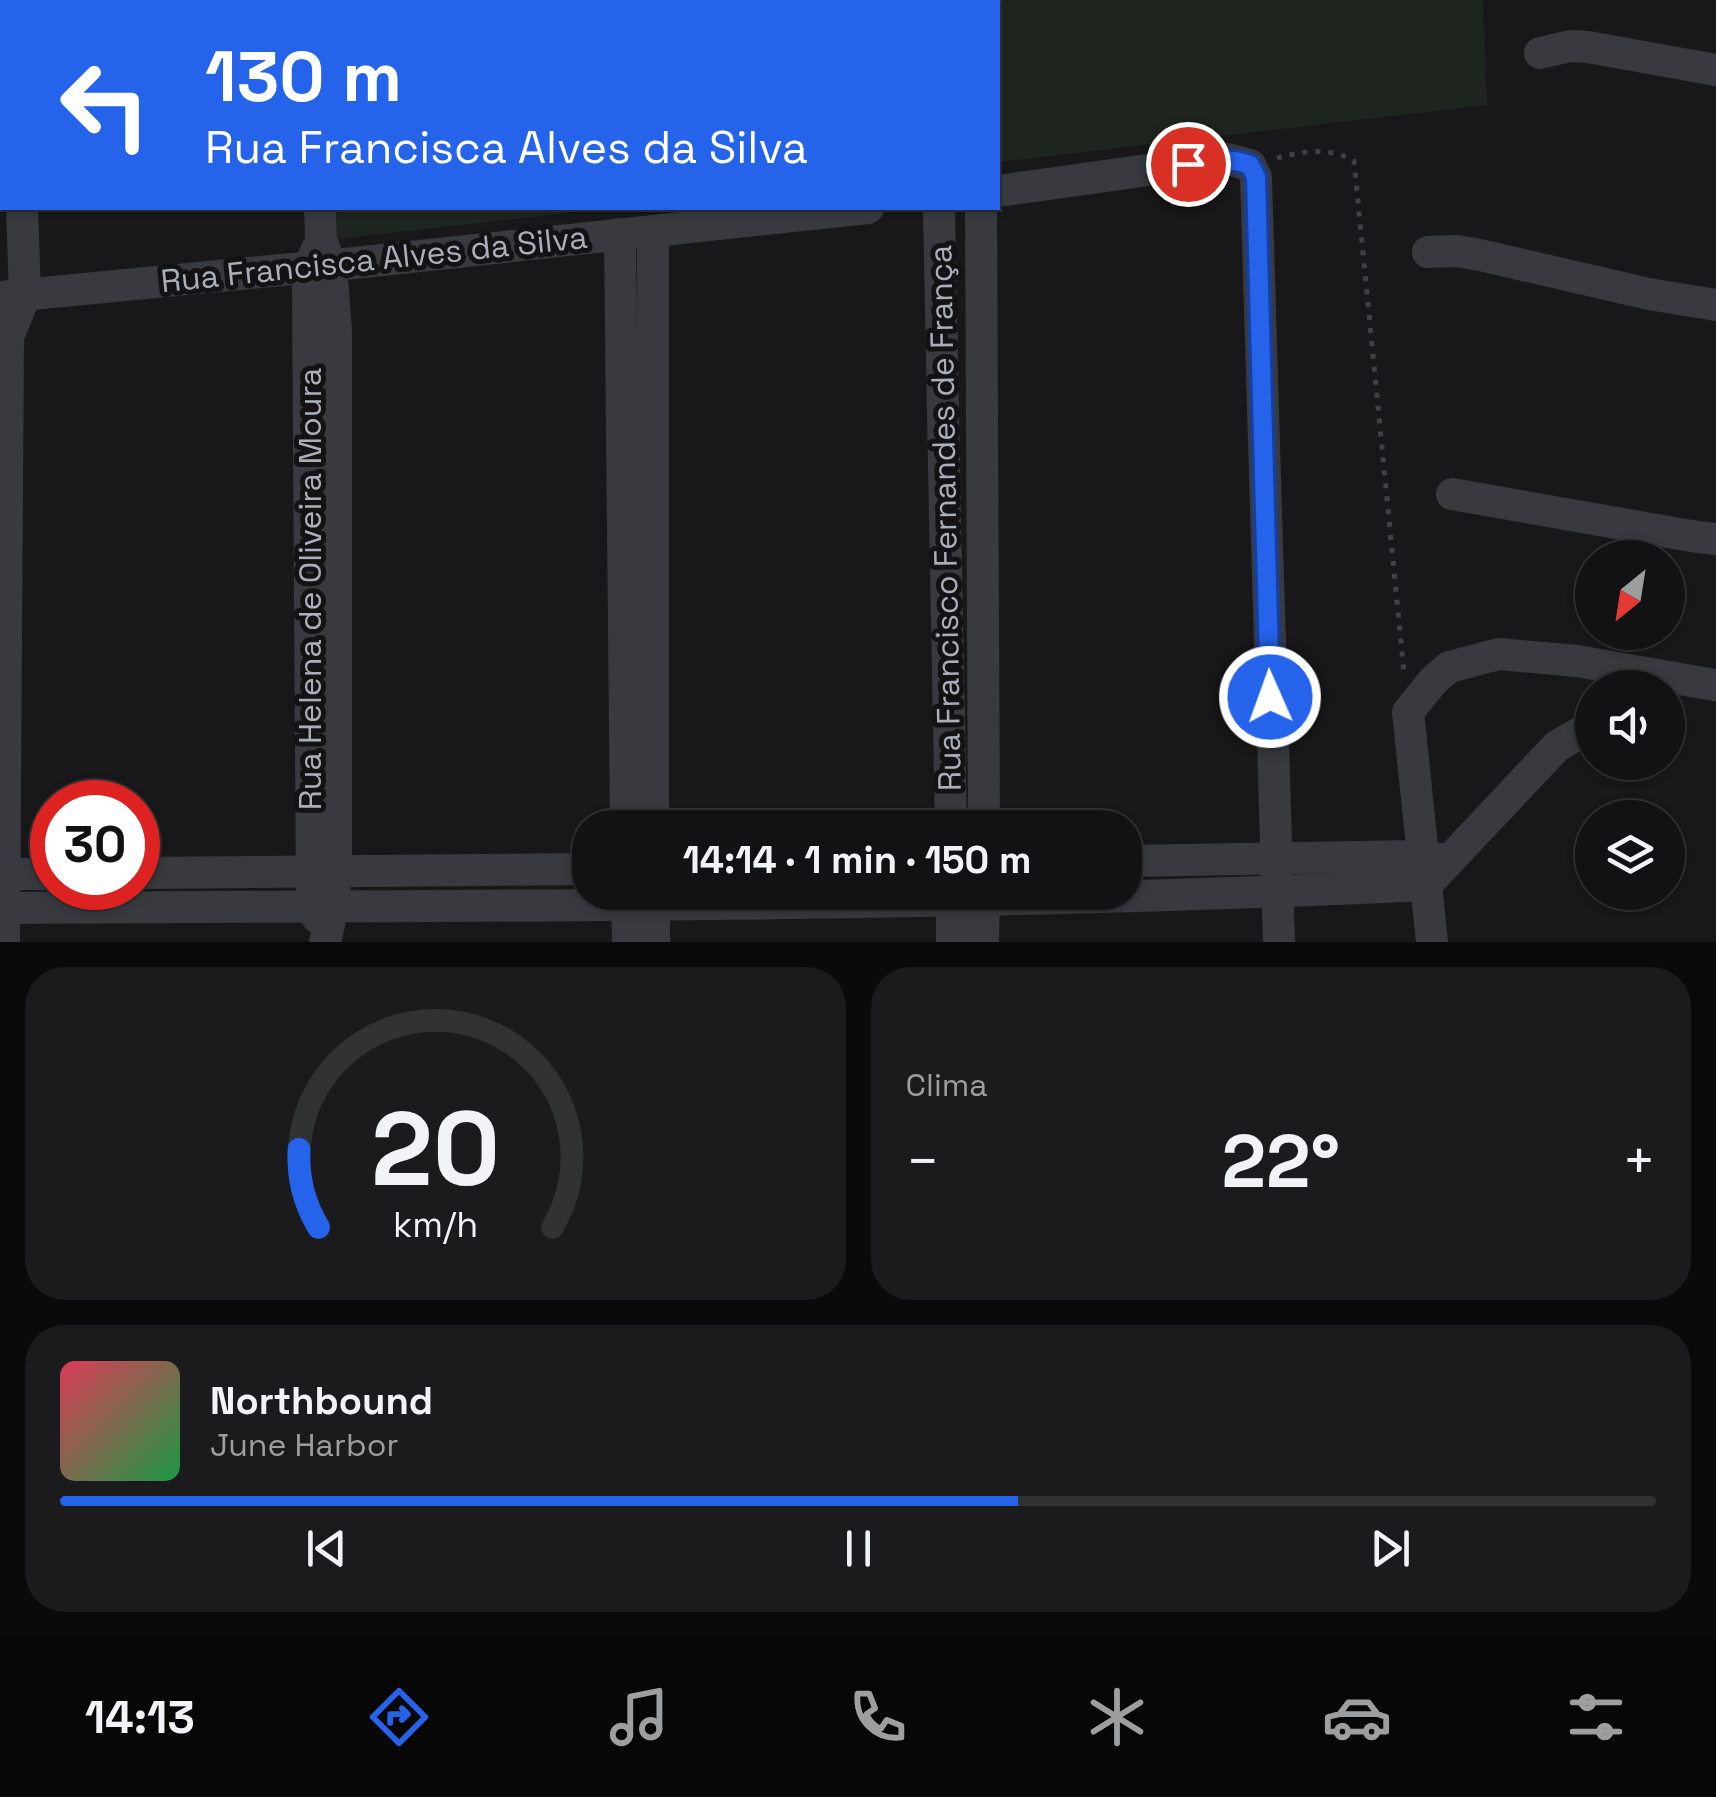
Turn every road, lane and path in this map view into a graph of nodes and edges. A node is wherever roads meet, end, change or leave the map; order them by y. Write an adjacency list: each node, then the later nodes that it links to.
1 (1540, 52): 2 (street)
2 (1716, 70)
3 (1250, 165): 4 (street); 22 (path); 28 (street)
4 (1000, 191)
5 (22, 210): 13 (street)
6 (849, 210): 9 (street, Rua Francisca Alves da Silva)
7 (940, 210): 17 (street, Rua Francisco Fernandes de França)
8 (980, 210): 16 (street, Rua Francisco Fernandes de França)
9 (653, 231): 10 (street, Rua Francisca Alves da Silva); 25 (street)
10 (620, 234): 11 (street, Rua Francisca Alves da Silva); 24 (street)
11 (320, 245): 13 (street, Rua Francisca Alves da Silva); 32 (street)
12 (1428, 252): 14 (street)
13 (12, 296): 15 (street)
14 (1716, 304)
15 (4, 329): 34 (street)
16 (982, 429): 17 (street); 27 (street, Rua Francisco Fernandes de França)
17 (944, 433): 26 (street, Rua Francisco Fernandes de França)
18 (1452, 494): 19 (street)
19 (1716, 538)
20 (1715, 686): 21 (street); 22 (street)
21 (1685, 696)
22 (1408, 712): 30 (street)
23 (1575, 736): 30 (street)
24 (626, 810)
25 (653, 810)
26 (951, 810)
27 (984, 810)
28 (1275, 857): 29 (street); 30 (street); 36 (street)
29 (1142, 861)
30 (1432, 867): 36 (street); 51 (street)
31 (572, 868): 32 (street)
32 (324, 870): 33 (street); 44 (street)
33 (160, 873)
34 (2, 874): 35 (street); 39 (street)
35 (30, 874)
36 (1276, 892): 37 (street); 50 (street)
37 (1142, 894)
38 (572, 903): 44 (street)
39 (2, 908): 44 (street); 45 (street)
40 (637, 910): 46 (street)
41 (645, 910): 47 (street)
42 (963, 910): 48 (street)
43 (973, 910): 49 (street)
44 (323, 922)
45 (4, 942)
46 (628, 942)
47 (654, 942)
48 (952, 942)
49 (984, 942)
50 (1279, 942)
51 (1432, 942)

